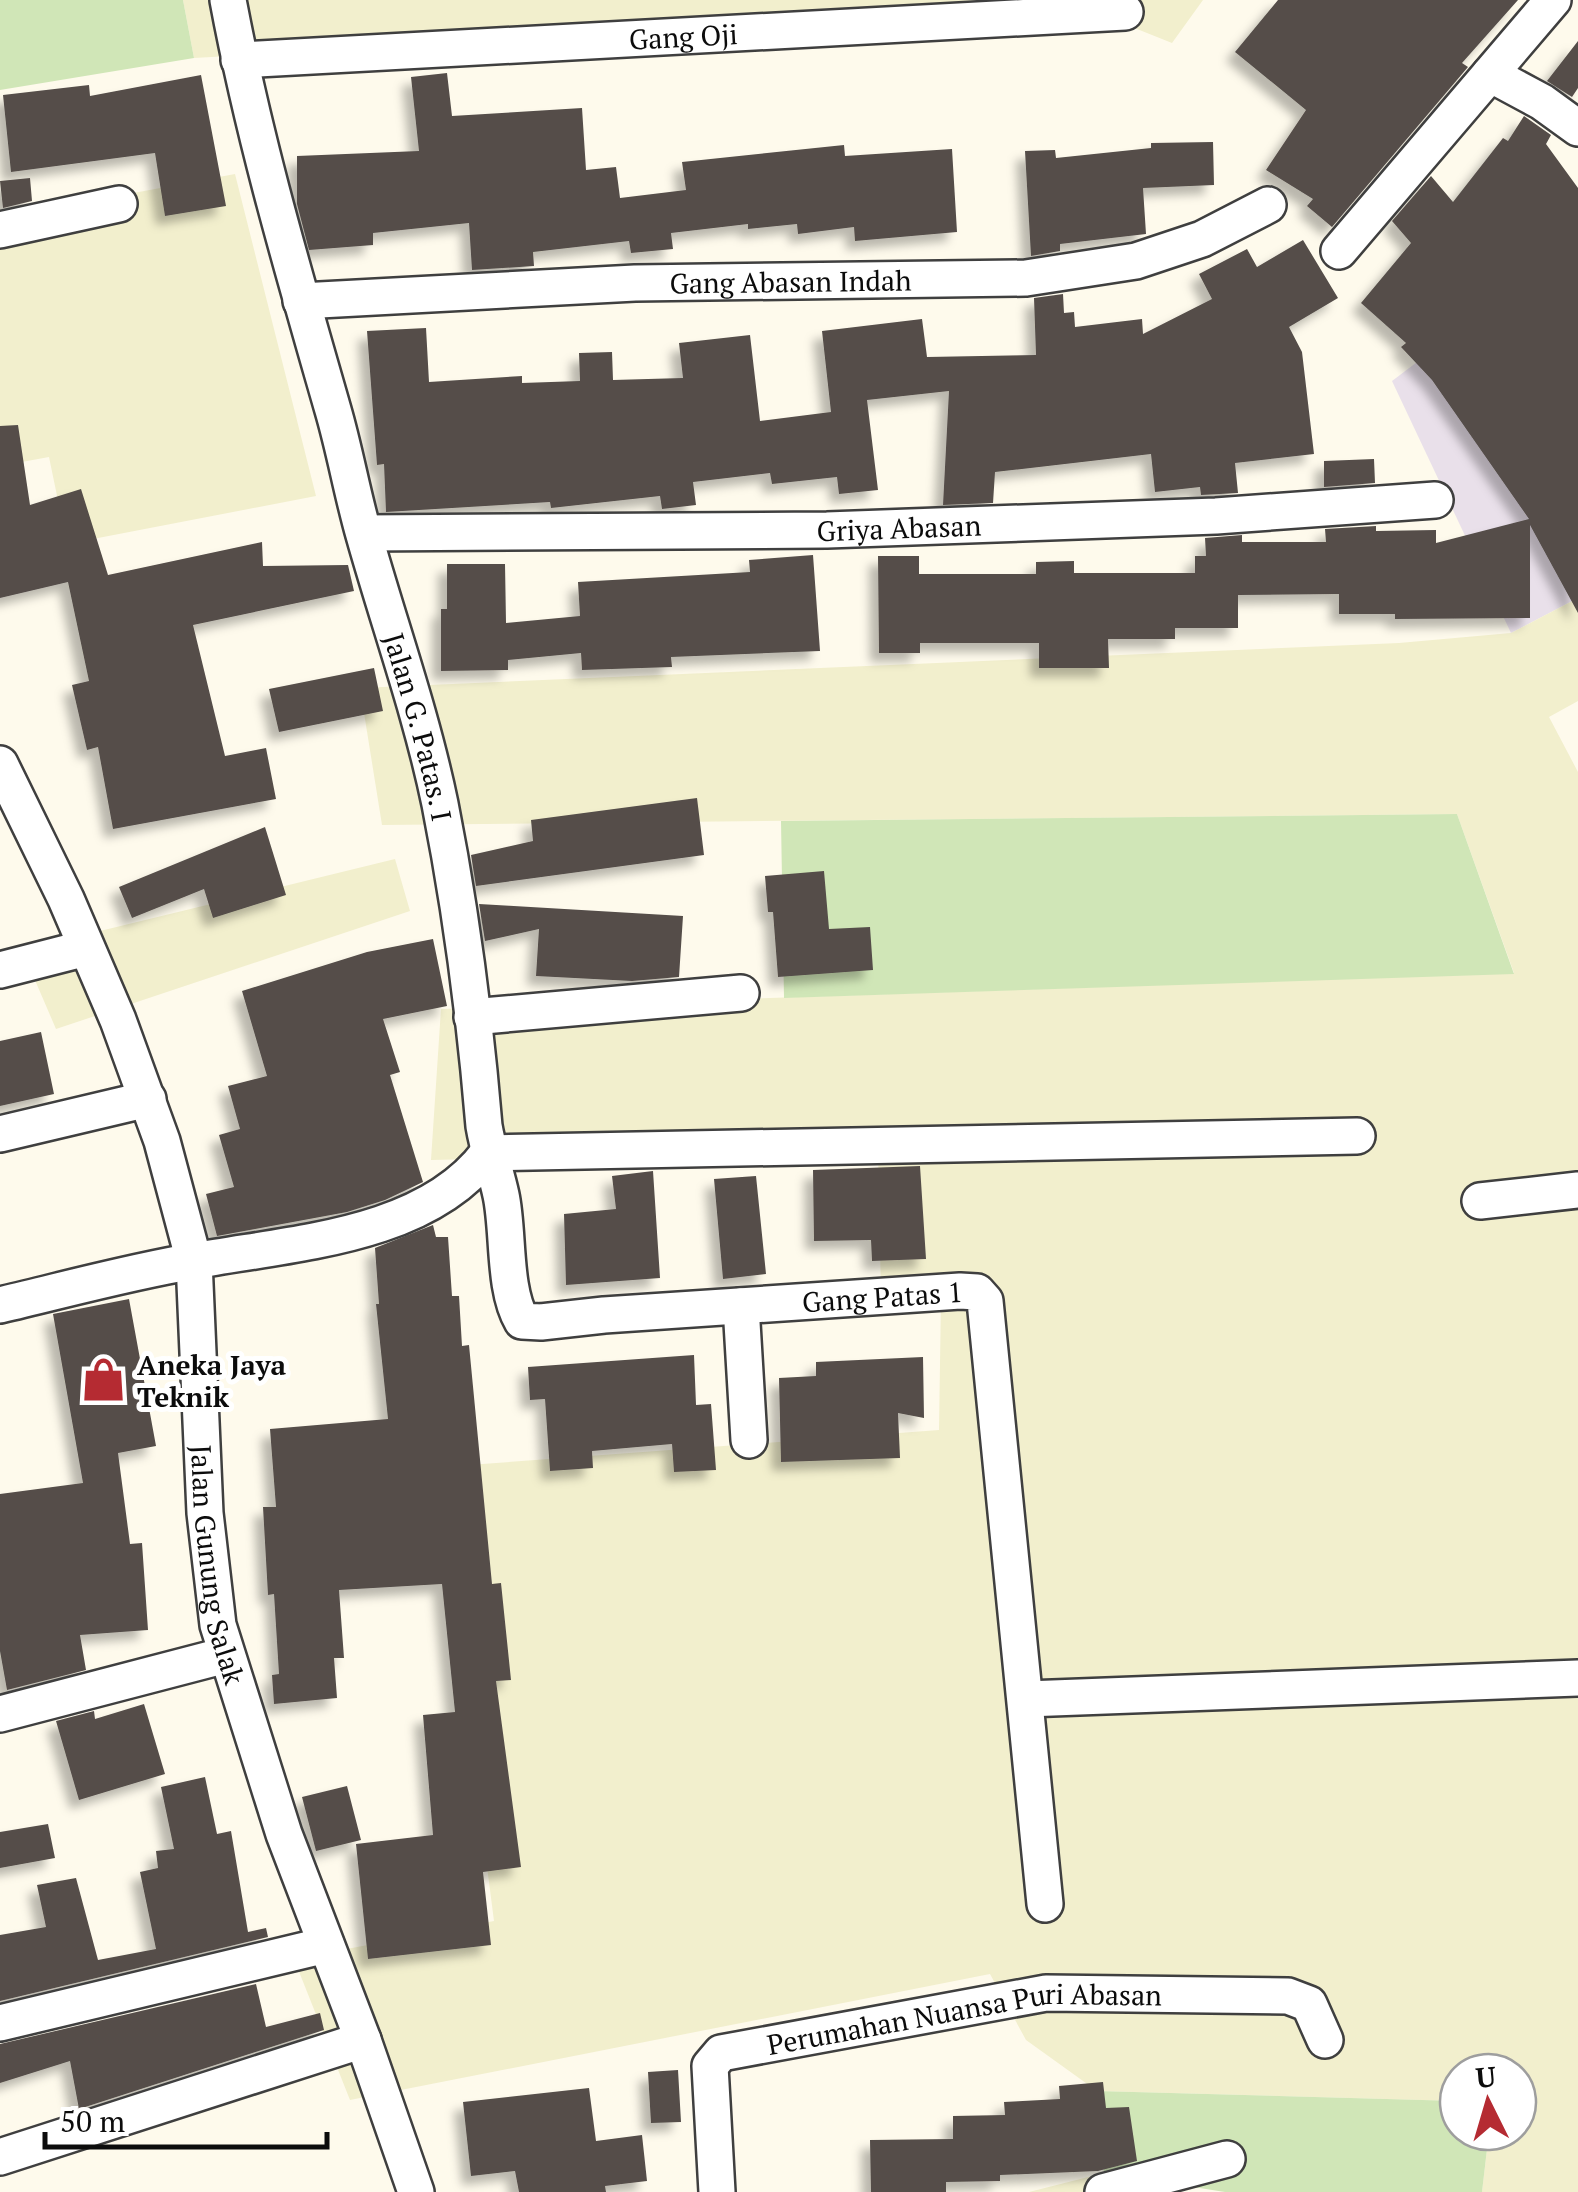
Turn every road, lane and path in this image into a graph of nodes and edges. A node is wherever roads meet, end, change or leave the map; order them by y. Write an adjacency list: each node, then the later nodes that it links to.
1 (228, 0): 4 (street, Jalan G. Patas. I)
2 (1554, 0): 5 (street)
3 (1125, 12): 4 (street, Gang Oji)
4 (239, 60): 11 (street, Jalan G. Patas. I)
5 (1490, 74): 6 (street); 10 (street)
6 (1578, 128)
7 (118, 204): 9 (street)
8 (1268, 205): 11 (street, Gang Abasan Indah)
9 (0, 230)
10 (1339, 251)
11 (301, 301): 13 (street, Jalan G. Patas. I)
12 (1435, 500): 13 (street, Griya Abasan)
13 (364, 533): 18 (street, Jalan G. Patas. I)
14 (0, 764): 15 (street, Jalan Gunung Salak)
15 (86, 948): 16 (street); 19 (street, Jalan Gunung Salak)
16 (0, 970)
17 (741, 993): 18 (street)
18 (472, 1016): 22 (street, Jalan G. Patas. I)
19 (148, 1099): 20 (street); 25 (street, Jalan Gunung Salak)
20 (0, 1134)
21 (1357, 1136): 22 (street)
22 (488, 1153): 25 (street); 27 (street, Gang Patas 1)
23 (1578, 1190): 24 (street)
24 (1480, 1201)
25 (194, 1261): 26 (street); 29 (street, Jalan Gunung Salak)
26 (0, 1305)
27 (742, 1306): 28 (street); 31 (street, Gang Patas 1)
28 (749, 1440)
29 (226, 1656): 32 (street); 34 (street, Jalan Gunung Salak)
30 (1578, 1678): 31 (street)
31 (1026, 1699): 33 (street, Gang Patas 1)
32 (0, 1714)
33 (1046, 1904)
34 (326, 1944): 35 (street); 36 (street, Jalan Gunung Salak)
35 (0, 2022)
36 (363, 2040): 38 (street); 40 (street, Jalan Gunung Salak)
37 (1324, 2040): 41 (street, Perumahan Nuansa Puri Abasan)
38 (0, 2156)
39 (1227, 2159): 42 (street)
40 (416, 2192)
41 (717, 2192)
42 (1103, 2192)

